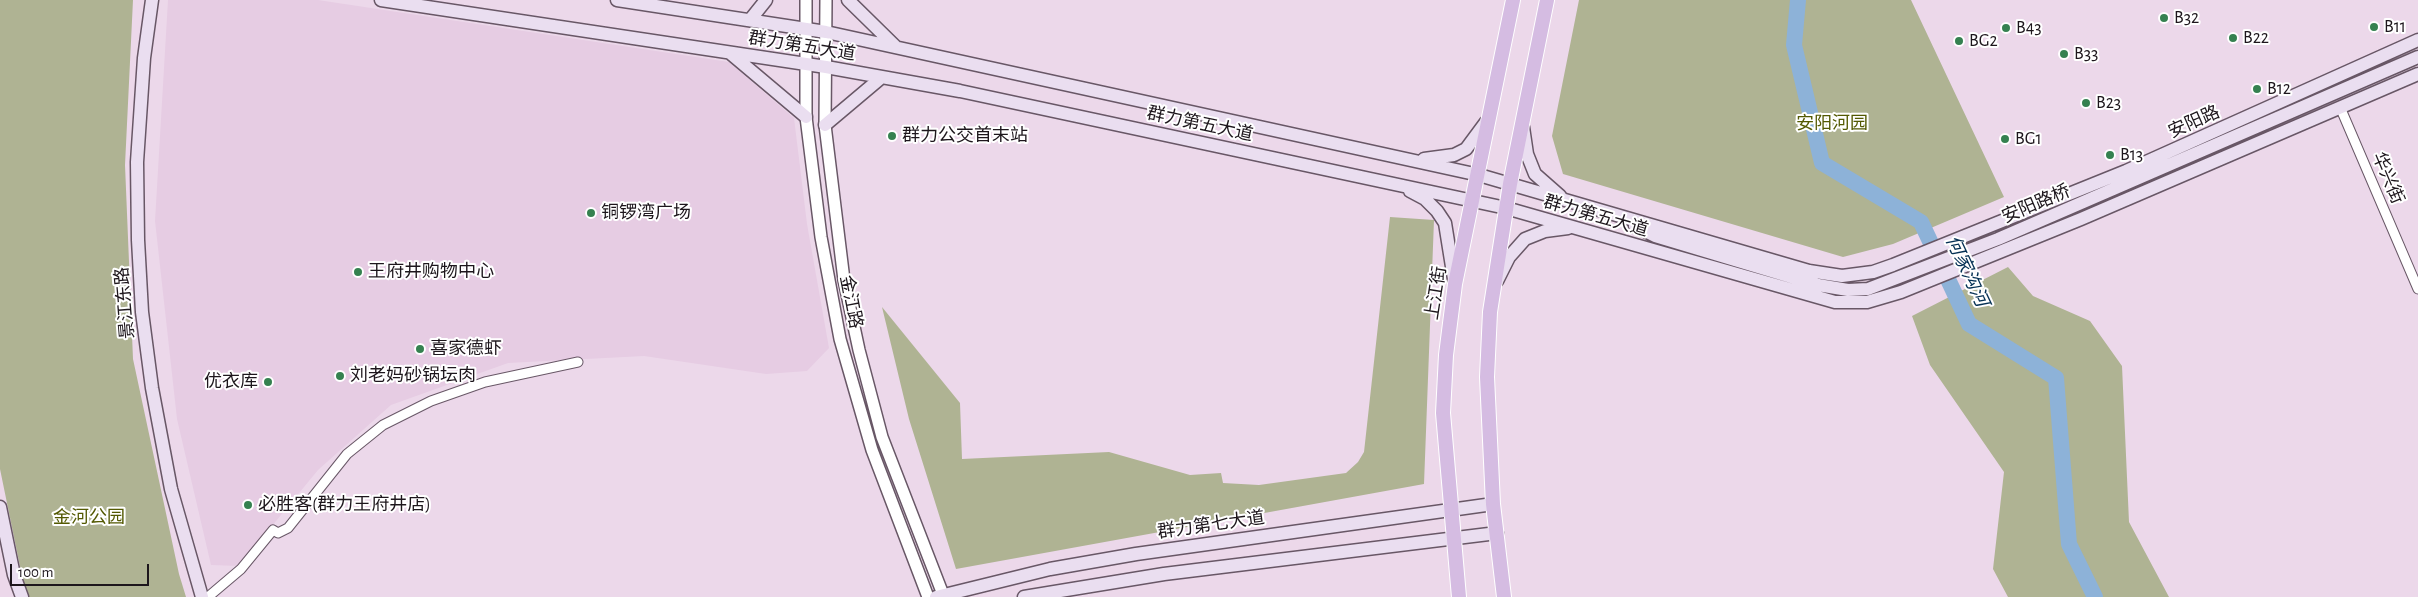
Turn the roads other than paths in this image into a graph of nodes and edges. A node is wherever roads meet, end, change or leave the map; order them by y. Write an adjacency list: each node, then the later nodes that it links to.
1 (152, 0): 47 (main road, 景江东路)
2 (381, 0): 15 (main road, 群力第五大道)
3 (617, 0): 10 (main road, 群力第五大道)
4 (766, 0): 10 (main road)
5 (806, 0): 11 (street, 金江路)
6 (826, 0): 12 (street, 金江路)
7 (848, 0): 14 (main road)
8 (1513, 0): 22 (main road, 上江街)
9 (1547, 0): 24 (main road)
10 (750, 20): 11 (main road, 群力第五大道)
11 (804, 28): 12 (main road, 群力第五大道); 17 (street, 金江路)
12 (826, 32): 14 (main road, 群力第五大道); 18 (street, 金江路)
13 (2418, 40): 35 (main road, 安阳路)
14 (896, 47): 26 (main road, 群力第五大道)
15 (730, 52): 17 (main road, 群力第五大道); 23 (main road)
16 (2418, 57): 33 (main road, 安阳路桥)
17 (804, 64): 18 (main road, 群力第五大道); 23 (street, 金江路)
18 (826, 67): 20 (main road, 群力第五大道); 25 (street, 金江路)
19 (2418, 74): 21 (main road)
20 (882, 77): 25 (main road); 28 (main road, 群力第五大道)
21 (2340, 107): 34 (main road, 群力第五大道); 38 (street, 华兴街)
22 (1491, 113): 26 (main road); 27 (main road, 上江街)
23 (806, 117): 49 (street, 金江路)
24 (1522, 123): 29 (main road); 31 (main road)
25 (825, 126): 45 (street, 金江路)
26 (1408, 160): 27 (main road, 群力第五大道)
27 (1479, 175): 29 (main road, 群力第五大道); 30 (main road, 上江街)
28 (1397, 184): 30 (main road, 群力第五大道); 36 (main road)
29 (1510, 184): 31 (main road, 群力第五大道); 32 (main road)
30 (1473, 200): 32 (main road, 群力第五大道); 36 (main road, 上江街)
31 (1566, 200): 33 (main road, 群力第五大道)
32 (1506, 208): 34 (main road, 群力第五大道); 37 (main road)
33 (1602, 210): 35 (main road, 群力第五大道)
34 (1572, 227): 37 (main road)
35 (1980, 229)
36 (1455, 284): 42 (main road, 上江街)
37 (1494, 285): 40 (main road)
38 (2418, 289)
39 (578, 362): 48 (street)
40 (1493, 504): 42 (main road, 群力第七大道); 43 (main road)
41 (0, 507): 46 (main road)
42 (1450, 510): 44 (main road, 上江街); 45 (main road, 群力第七大道)
43 (1497, 533): 44 (main road); 52 (main road)
44 (1453, 537): 50 (main road); 51 (main road, 上江街)
45 (941, 596)
46 (22, 597)
47 (202, 597)
48 (208, 597)
49 (928, 597)
50 (1024, 597)
51 (1459, 597)
52 (1504, 597)

